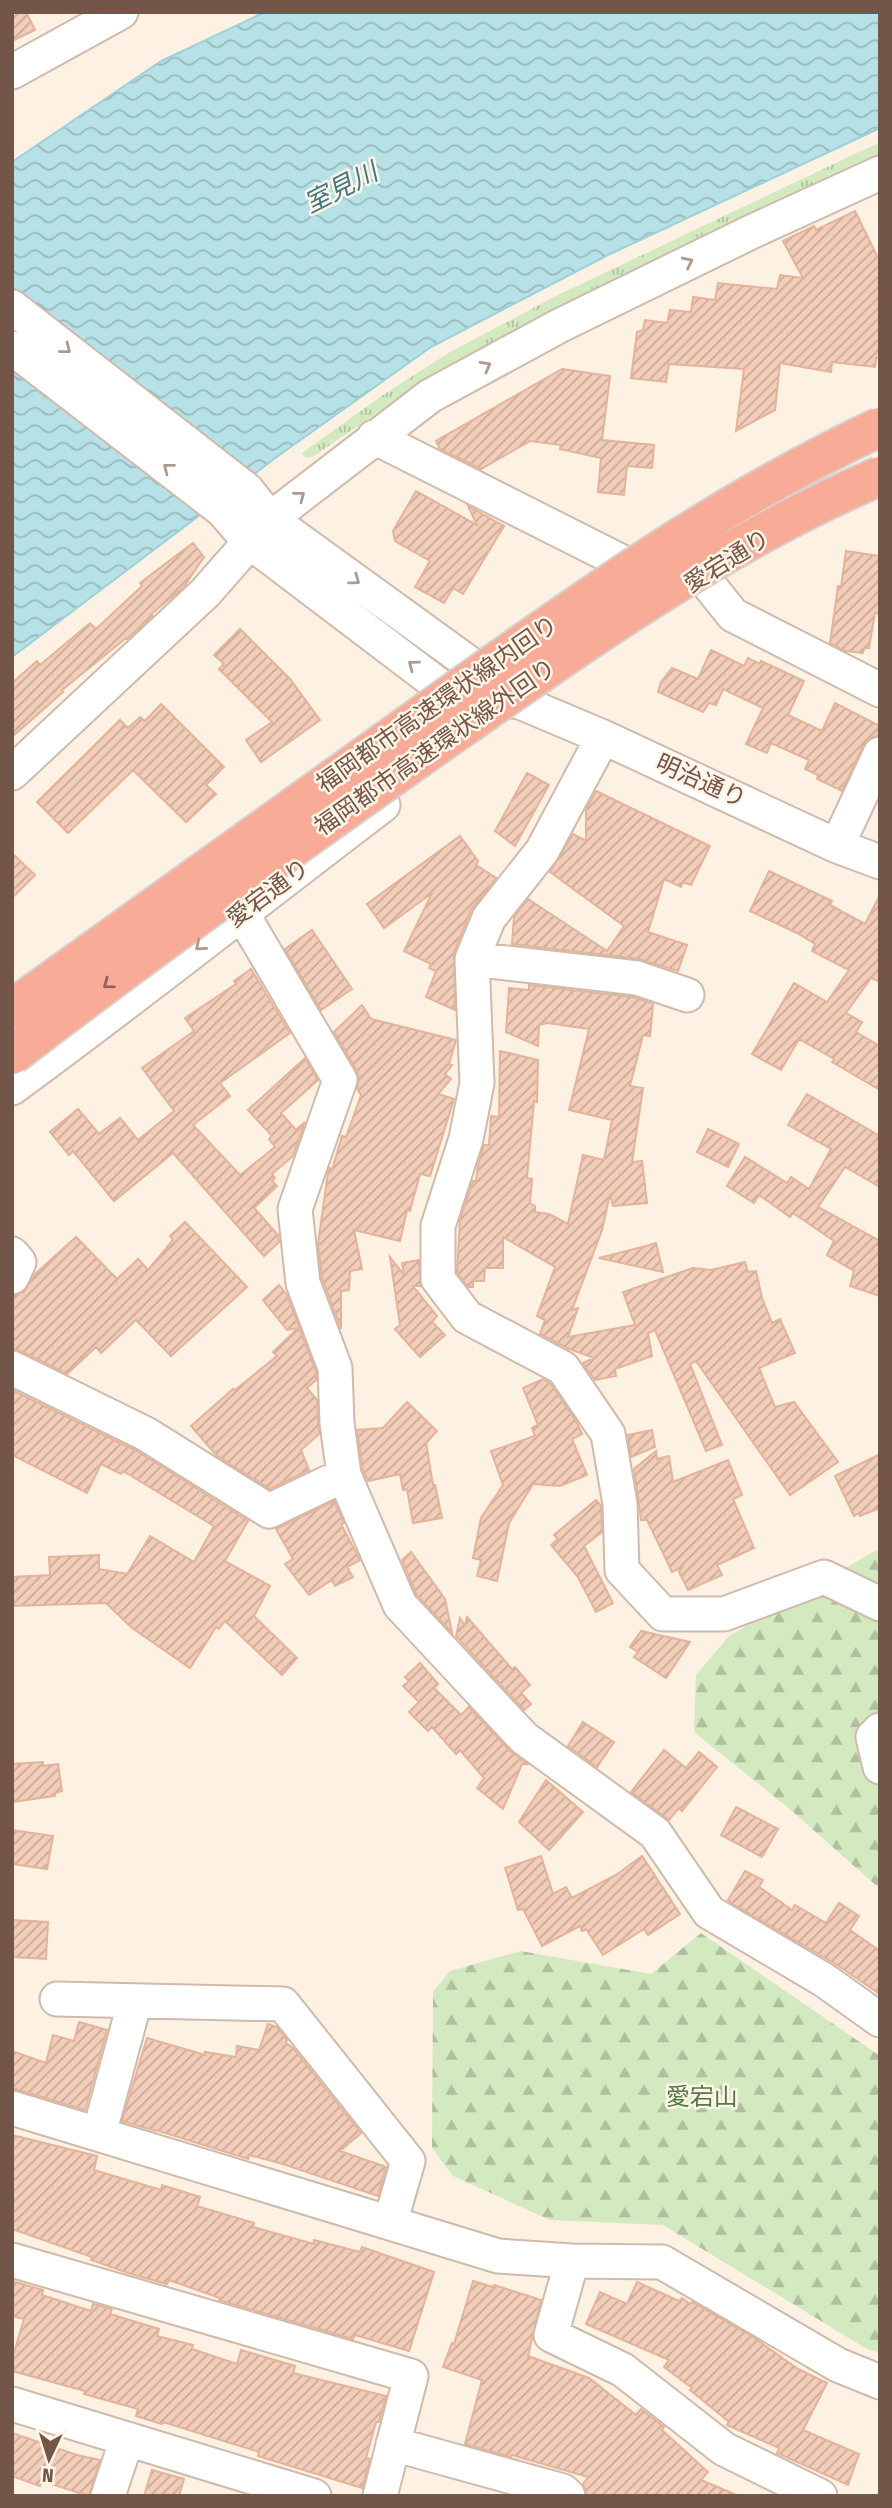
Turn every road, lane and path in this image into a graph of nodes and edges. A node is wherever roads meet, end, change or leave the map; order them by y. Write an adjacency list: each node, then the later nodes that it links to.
1 (116, 13): 2 (street)
2 (12, 72)
3 (880, 173): 7 (street, one-way to 3)
4 (12, 307): 9 (street, one-way to 9)
5 (12, 348): 9 (street, one-way to 5)
6 (880, 425): 11 (street, 愛宕通り); 26 (highway, 福岡都市高速環状線内回り, bridge)
7 (374, 437): 10 (street, one-way to 7); 11 (street)
8 (880, 475): 12 (street, 愛宕通り); 27 (highway, 福岡都市高速環状線外回り, one-way to 27, bridge)
9 (234, 500): 10 (street, 明治通り)
10 (260, 531): 13 (street, 明治通り, one-way to 13); 15 (street, 明治通り, one-way to 10); 19 (street)
11 (632, 568): 13 (street, 愛宕通り)
12 (701, 575): 14 (street); 16 (street, 愛宕通り)
13 (485, 673): 15 (street, 愛宕通り); 16 (street, 明治通り)
14 (880, 690)
15 (449, 693): 16 (street, 明治通り); 25 (street, 愛宕通り)
16 (520, 702): 17 (street, 明治通り); 22 (street, 愛宕通り)
17 (603, 737): 20 (street, 明治通り); 23 (street)
18 (880, 754): 20 (street)
19 (12, 773)
20 (837, 846): 21 (street, 明治通り)
21 (880, 862)
22 (241, 912): 28 (street, 愛宕通り, one-way to 28); 32 (street)
23 (472, 959): 24 (street); 33 (street)
24 (687, 995)
25 (12, 998)
26 (12, 1009)
27 (12, 1055)
28 (12, 1088)
29 (12, 1254): 30 (street)
30 (12, 1277)
31 (12, 1368): 32 (street)
32 (344, 1475): 38 (street)
33 (880, 1604)
34 (880, 1730): 35 (street)
35 (880, 1767)
36 (57, 1999): 37 (street)
37 (135, 2001): 40 (street); 41 (street)
38 (880, 2020)
39 (12, 2108): 40 (street)
40 (99, 2134): 41 (street)
41 (390, 2223): 43 (street)
42 (12, 2260): 47 (street)
43 (572, 2262): 44 (street); 52 (street)
44 (880, 2382)
45 (12, 2404): 46 (street)
46 (127, 2439): 48 (street); 49 (street)
47 (393, 2444): 50 (street); 51 (street)
48 (108, 2496)
49 (314, 2496)
50 (380, 2496)
51 (568, 2496)
52 (820, 2496)

